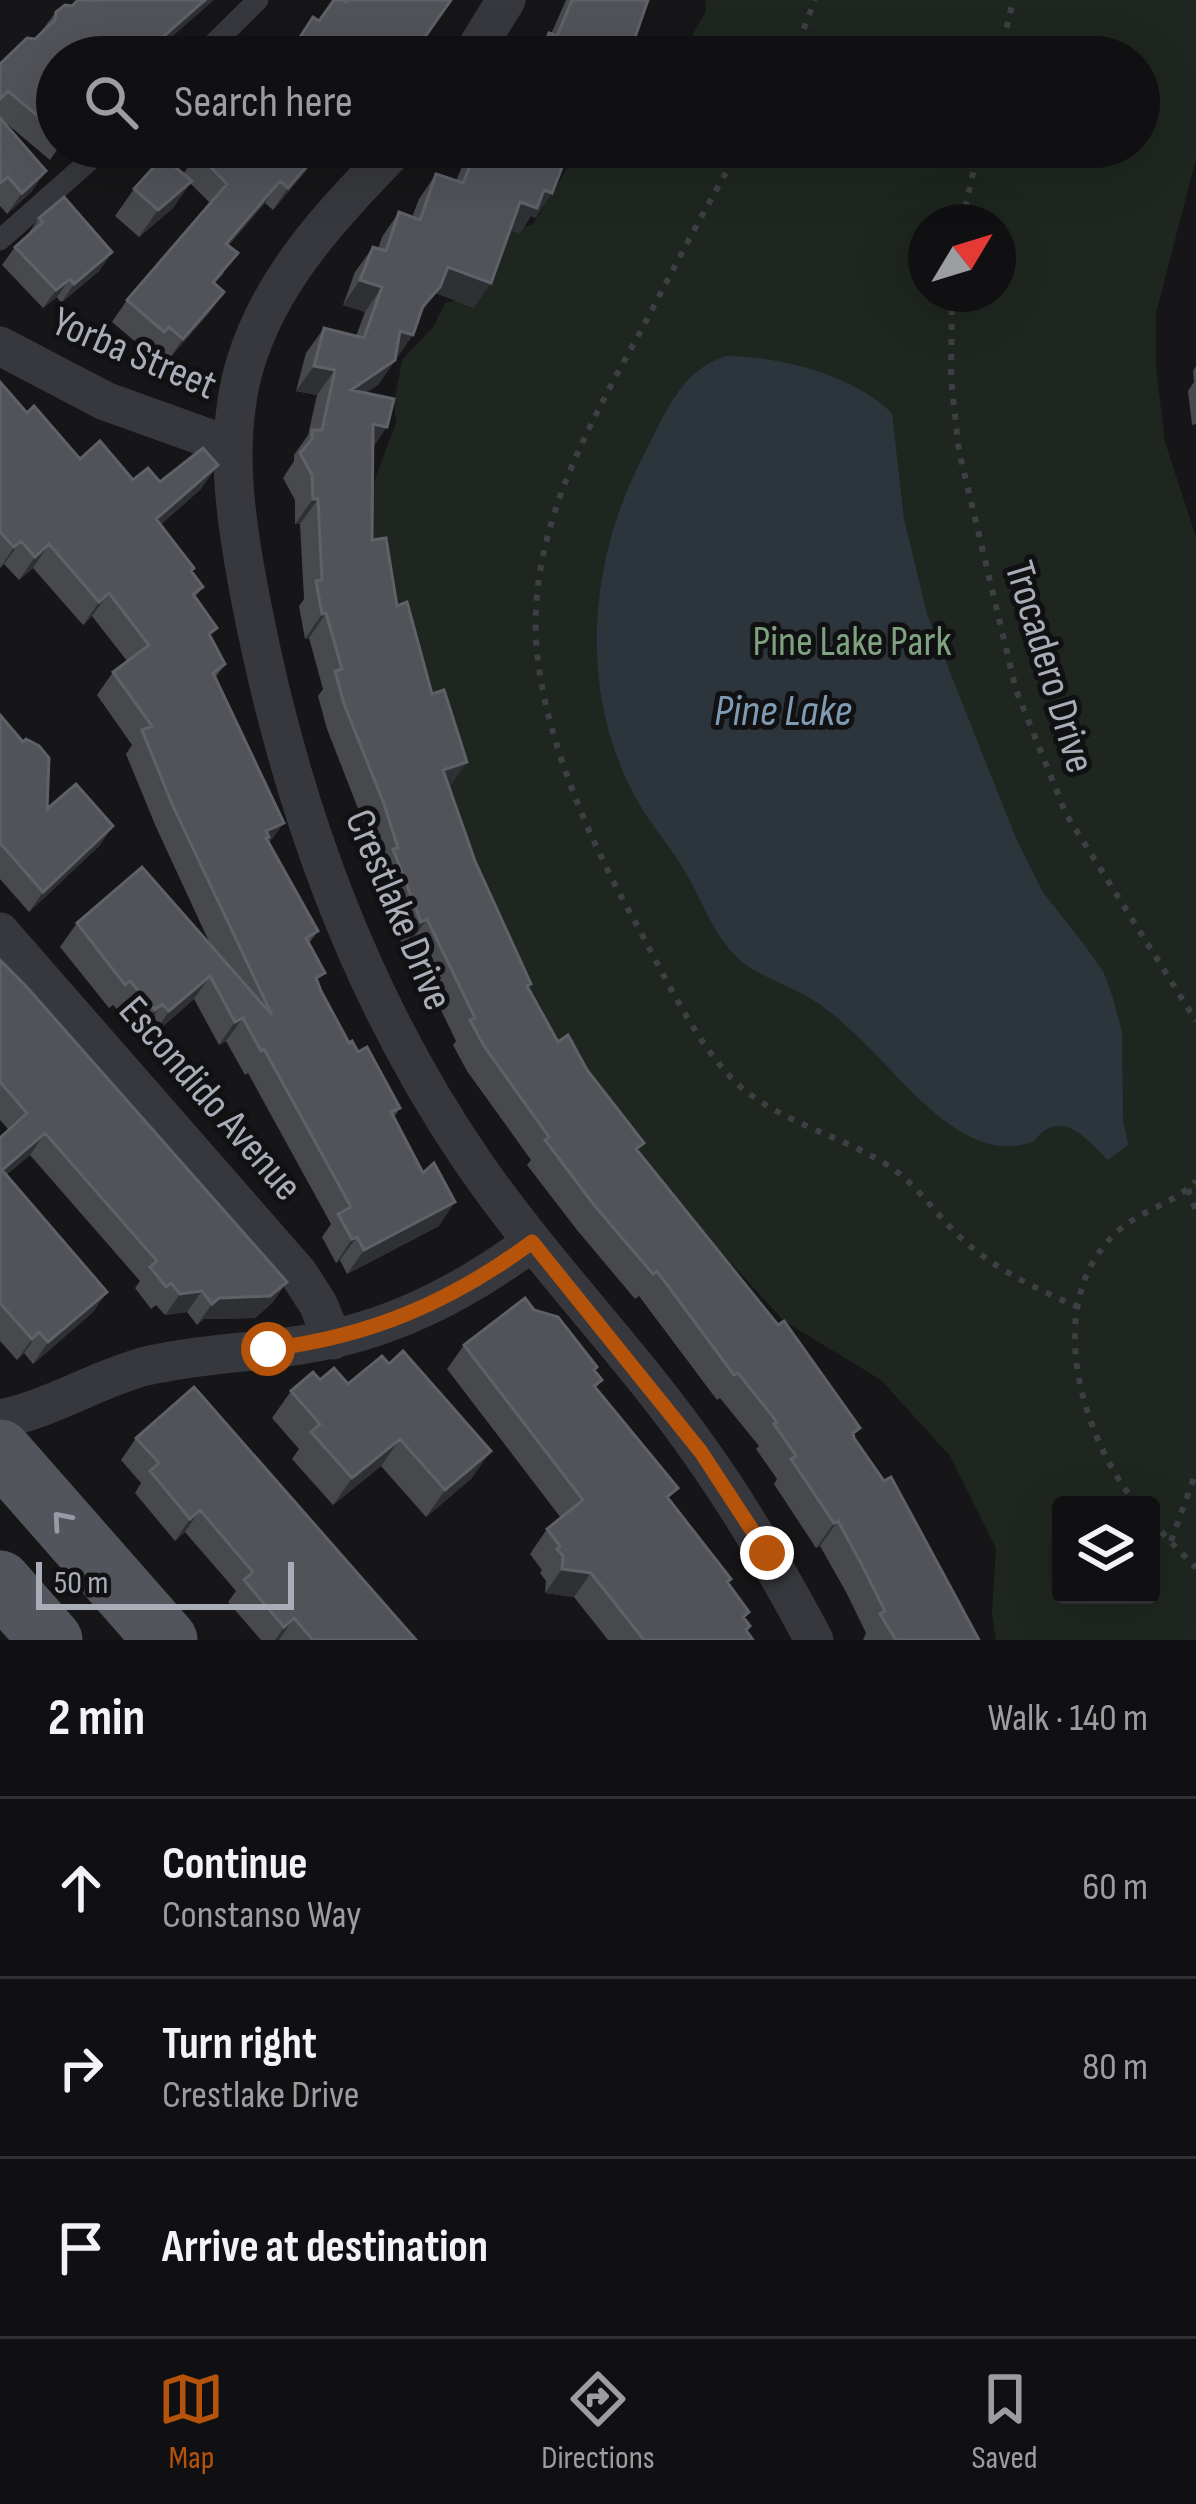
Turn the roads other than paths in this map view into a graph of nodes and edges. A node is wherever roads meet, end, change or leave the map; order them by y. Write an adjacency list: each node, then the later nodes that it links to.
1 (258, 0): 3 (lane)
2 (506, 0): 4 (street)
3 (221, 36)
4 (484, 36)
5 (81, 168): 7 (lane)
6 (378, 168): 9 (street, Crestlake Drive)
7 (0, 240)
8 (0, 346): 9 (street, Yorba Street)
9 (233, 447): 11 (street, Crestlake Drive)
10 (0, 932): 12 (street, Escondido Avenue)
11 (532, 1242): 12 (street); 18 (street, Crestlake Drive)
12 (333, 1340): 13 (street)
13 (0, 1419)
14 (0, 1450): 17 (main road, one-way to 14)
15 (0, 1582): 16 (main road)
16 (51, 1640)
17 (166, 1640)
18 (814, 1640)

